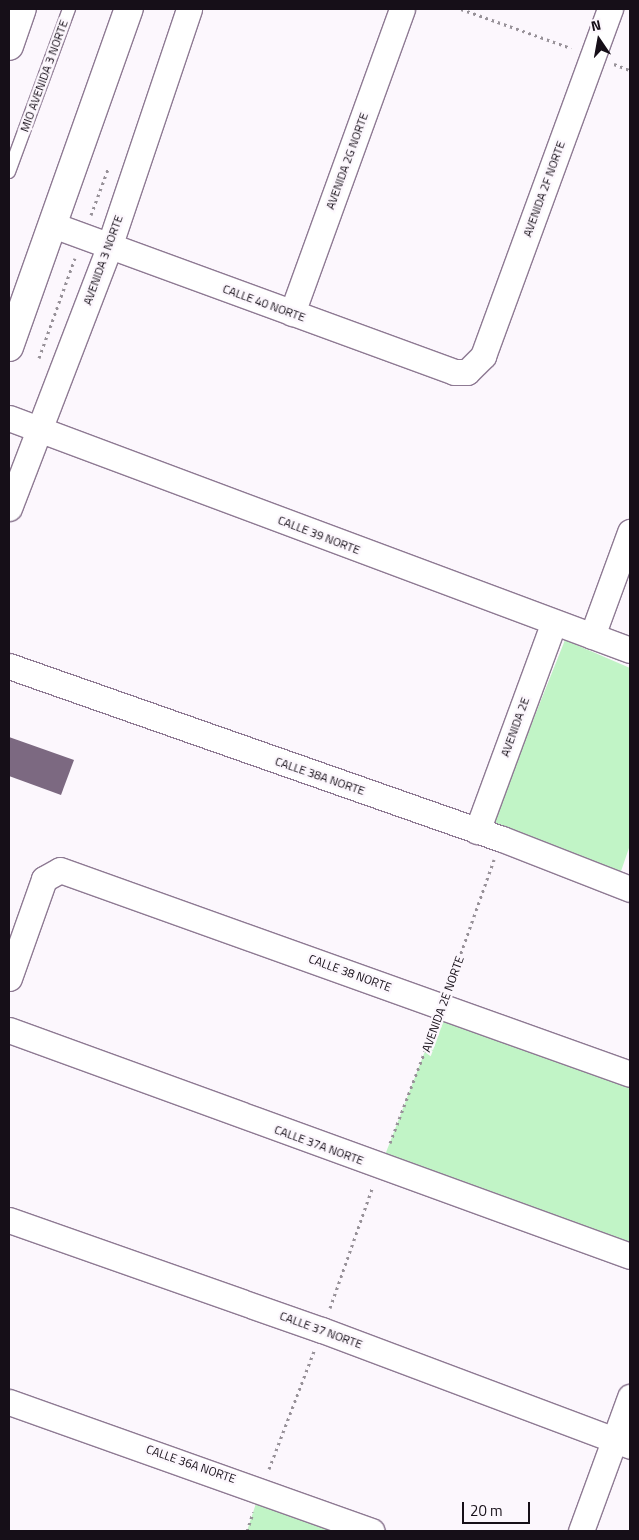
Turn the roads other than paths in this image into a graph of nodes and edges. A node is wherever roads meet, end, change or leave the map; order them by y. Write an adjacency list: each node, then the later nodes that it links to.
1 (22, 9): 7 (main road)
2 (69, 9): 8 (lane, MIO AVENIDA 3 NORTE)
3 (129, 9): 9 (main road)
4 (190, 9): 10 (street, AVENIDA 3 NORTE)
5 (402, 9): 11 (street, AVENIDA 2G NORTE)
6 (610, 9): 13 (street, AVENIDA 2F NORTE)
7 (9, 46)
8 (9, 172)
9 (53, 225): 10 (street, CALLE 40 NORTE); 12 (main road)
10 (109, 247): 11 (street, CALLE 40 NORTE); 15 (street, AVENIDA 3 NORTE)
11 (292, 313): 13 (street, CALLE 40 NORTE)
12 (9, 347)
13 (474, 367)
14 (9, 418): 15 (street, CALLE 39 NORTE)
15 (39, 429): 16 (street, AVENIDA 3 NORTE); 18 (street, CALLE 39 NORTE)
16 (9, 508)
17 (630, 532): 19 (street)
18 (553, 624): 19 (street, CALLE 39 NORTE); 22 (street, AVENIDA 2E)
19 (592, 636): 20 (street, CALLE 39 NORTE)
20 (630, 650)
21 (9, 666): 22 (street, CALLE 38A NORTE)
22 (477, 831): 23 (street, CALLE 38A NORTE)
23 (630, 889)
24 (9, 978): 26 (street, CALLE 38 NORTE)
25 (9, 1030): 28 (street, CALLE 37A NORTE)
26 (630, 1074)
27 (9, 1220): 31 (street, CALLE 37 NORTE)
28 (630, 1256)
29 (630, 1397): 31 (street)
30 (9, 1402): 32 (street, CALLE 36A NORTE)
31 (622, 1443): 33 (street)
32 (372, 1531)
33 (581, 1531)

